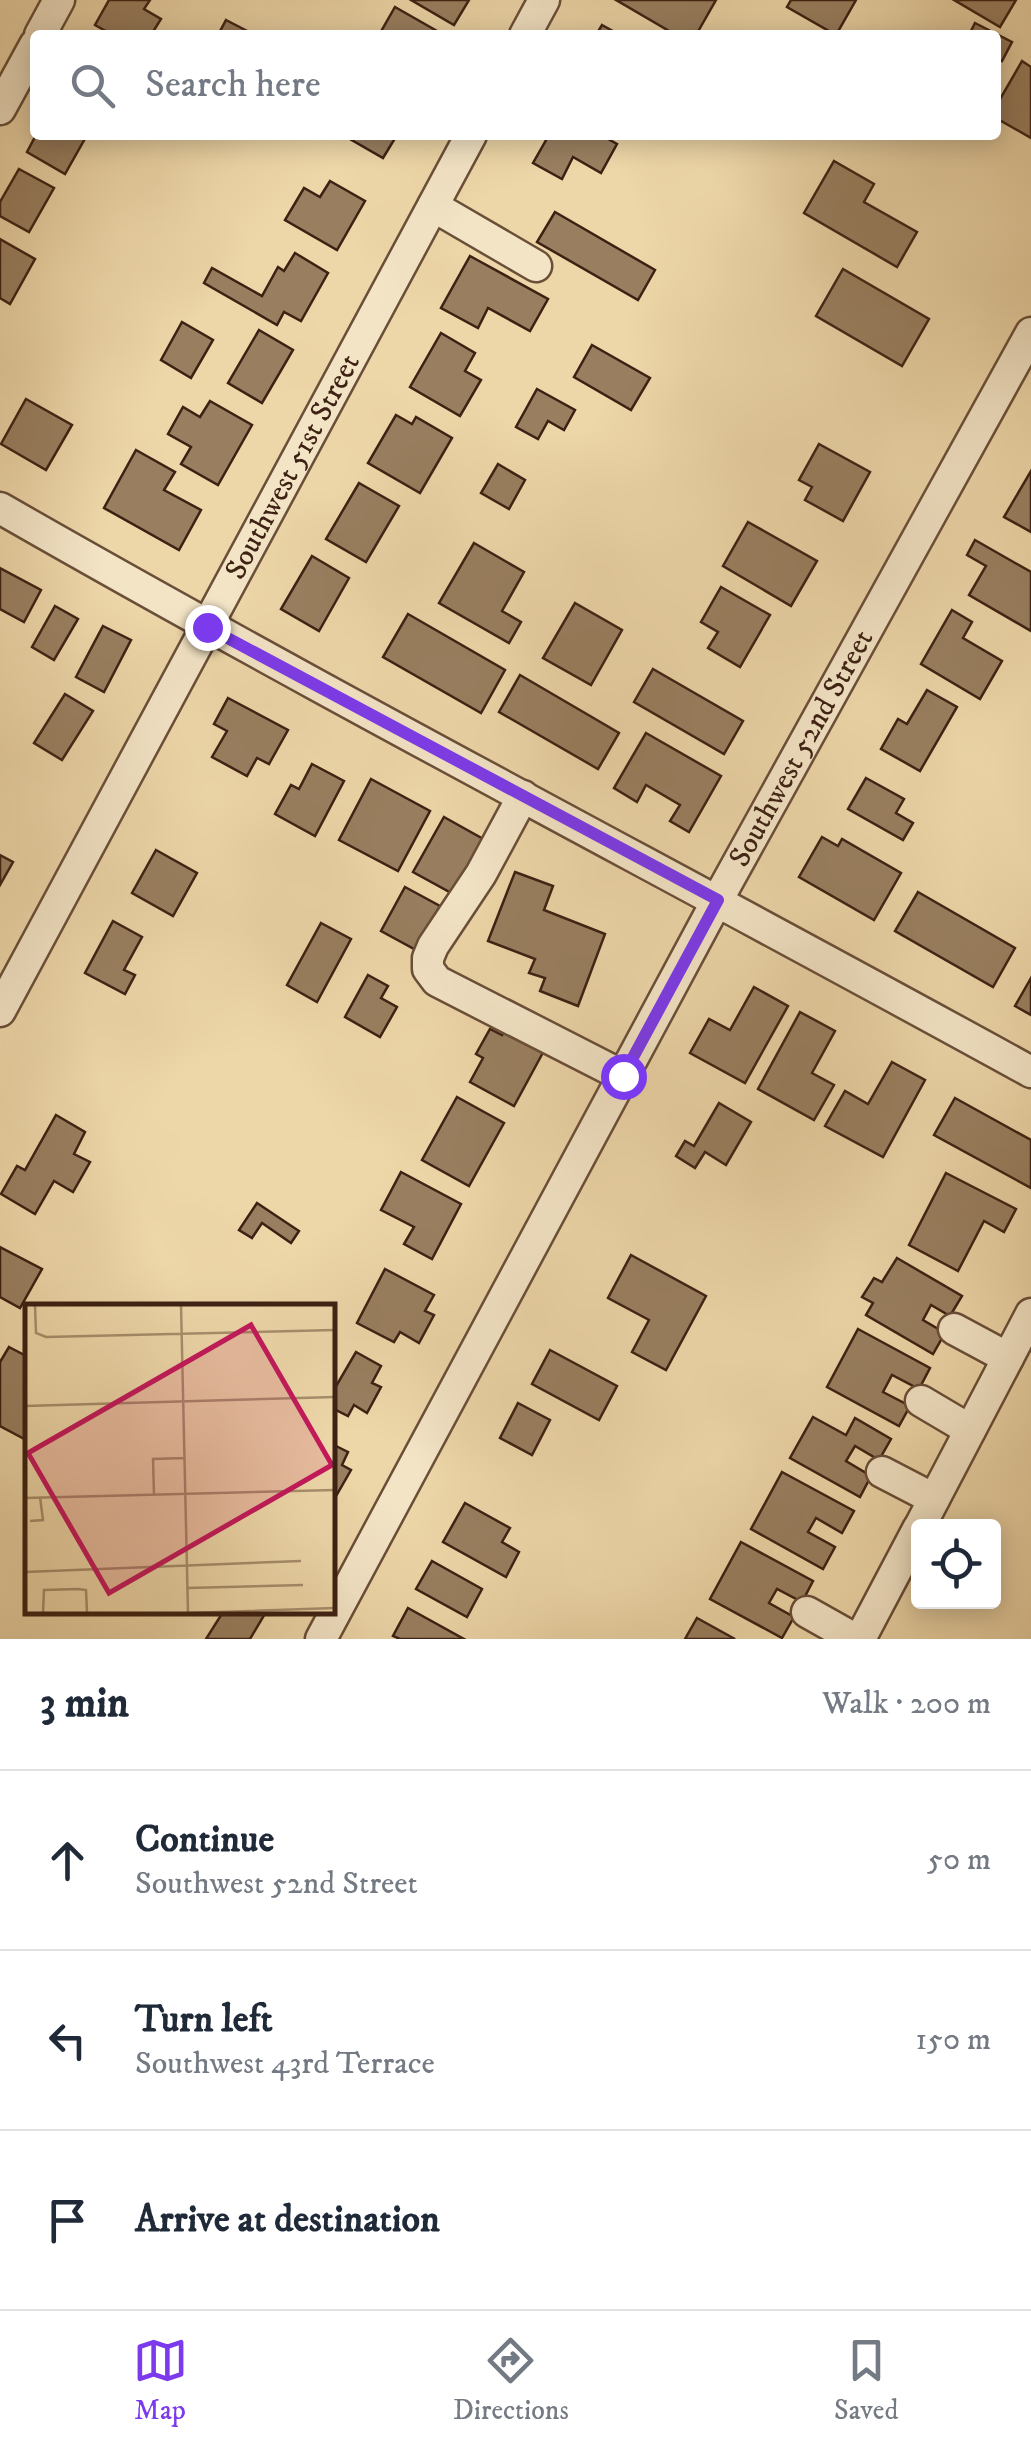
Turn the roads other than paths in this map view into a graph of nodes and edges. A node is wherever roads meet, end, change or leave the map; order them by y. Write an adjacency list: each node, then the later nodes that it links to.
1 (59, 0): 3 (street)
2 (544, 0): 4 (street)
3 (43, 30)
4 (528, 30)
5 (30, 53): 6 (street)
6 (0, 109)
7 (468, 140): 8 (street, Southwest 51st Street)
8 (433, 206): 9 (street); 12 (street, Southwest 51st Street)
9 (536, 266)
10 (1031, 333): 14 (street, Southwest 52nd Street)
11 (0, 508): 12 (street)
12 (207, 627): 13 (street); 15 (street, Southwest 51st Street)
13 (524, 796): 14 (street); 17 (street)
14 (718, 900): 16 (street); 17 (street, Southwest 52nd Street)
15 (0, 1010)
16 (1031, 1072)
17 (623, 1076): 28 (street, Southwest 52nd Street)
18 (1031, 1314): 20 (street)
19 (954, 1329): 20 (street)
20 (1008, 1358): 22 (street)
21 (922, 1401): 22 (street)
22 (970, 1430): 24 (street)
23 (882, 1472): 24 (street)
24 (934, 1499): 25 (street)
25 (924, 1519)
26 (911, 1542): 31 (street)
27 (807, 1612): 31 (street)
28 (335, 1613)
29 (334, 1614): 30 (street, Southwest 52nd Street)
30 (321, 1639)
31 (857, 1639)

